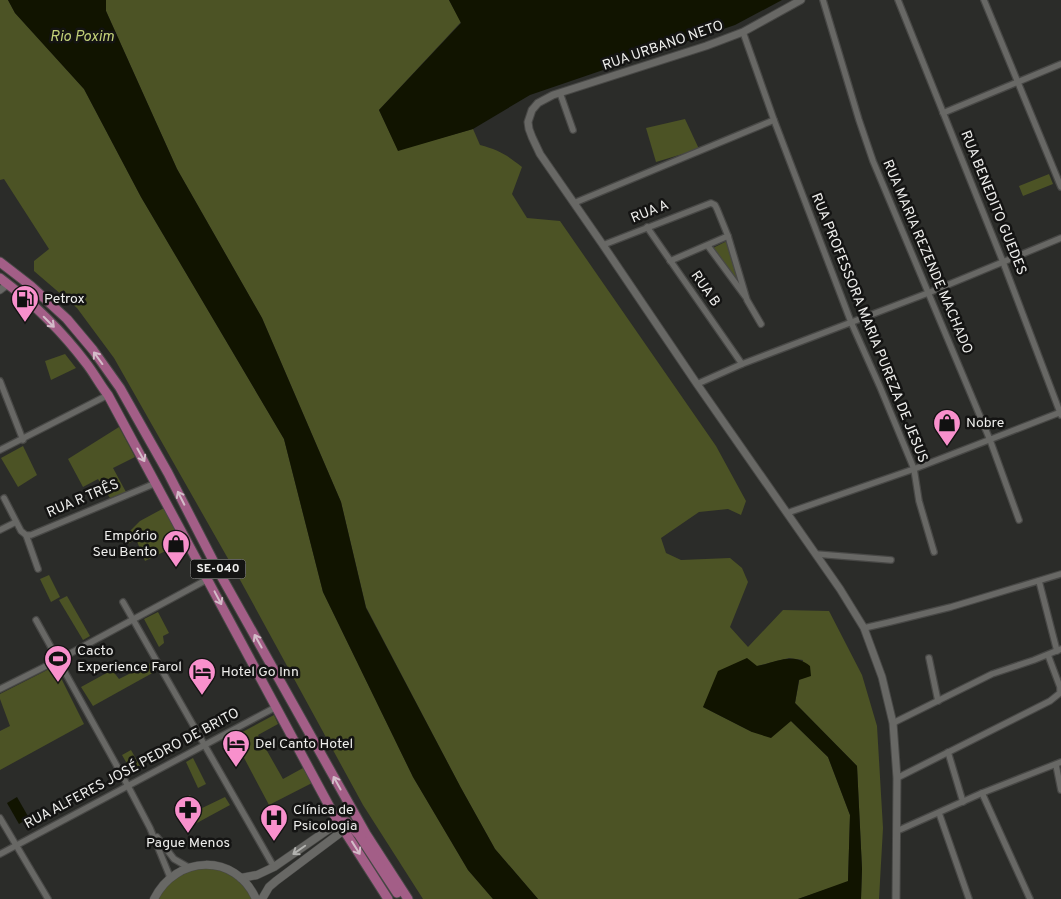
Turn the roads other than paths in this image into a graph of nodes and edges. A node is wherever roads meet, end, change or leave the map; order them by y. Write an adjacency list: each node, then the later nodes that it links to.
1 (801, 0): 5 (street, RUA URBANO NETO)
2 (823, 0): 25 (street, RUA MARIA REZENDE MACHADO)
3 (898, 0): 9 (street, RUA BENEDITO GUEDES)
4 (984, 0): 7 (street)
5 (743, 32): 8 (street, RUA URBANO NETO); 10 (street, RUA PROFESSORA MARIA PUREZA DE JESUS)
6 (1061, 64): 7 (street)
7 (1017, 82): 9 (street); 12 (street)
8 (560, 94): 11 (street); 13 (street, RUA URBANO NETO)
9 (944, 113): 21 (street, RUA BENEDITO GUEDES)
10 (774, 120): 13 (street); 27 (street, RUA PROFESSORA MARIA PUREZA DE JESUS)
11 (573, 130)
12 (1061, 187)
13 (574, 202): 17 (street)
14 (647, 227): 15 (street, RUA A); 17 (street, RUA A); 19 (street, RUA B)
15 (728, 236): 18 (street); 26 (street)
16 (1061, 238): 21 (street)
17 (603, 245): 31 (street)
18 (708, 246): 19 (street); 26 (street)
19 (670, 261): 29 (street, RUA B)
20 (0, 262): 72 (main road, SE-040, one-way to 20)
21 (1003, 262): 25 (street); 33 (street, RUA BENEDITO GUEDES)
22 (0, 278): 23 (main road, SE-040)
23 (8, 284): 24 (street); 32 (main road, SE-040, one-way to 32)
24 (0, 290)
25 (928, 293): 27 (street); 35 (street, RUA MARIA REZENDE MACHADO)
26 (747, 300): 28 (street)
27 (851, 322): 29 (street); 37 (street, RUA PROFESSORA MARIA PUREZA DE JESUS)
28 (761, 324)
29 (742, 364): 31 (street)
30 (0, 382): 34 (street)
31 (697, 384): 40 (street)
32 (108, 395): 34 (street); 38 (main road, SE-040, one-way to 38)
33 (1061, 413): 35 (street)
34 (22, 440): 36 (street)
35 (990, 440): 37 (street); 41 (street, RUA MARIA REZENDE MACHADO)
36 (0, 450)
37 (914, 469): 40 (street); 45 (street, RUA PROFESSORA MARIA PUREZA DE JESUS)
38 (156, 483): 44 (street, RUA R TRÊS); 50 (main road, SE-040)
39 (4, 498): 42 (street)
40 (787, 512): 46 (street)
41 (1019, 520)
42 (16, 522): 43 (street); 44 (street)
43 (0, 530)
44 (26, 535): 48 (street)
45 (934, 552)
46 (816, 554): 47 (street); 55 (street)
47 (891, 560)
48 (38, 569)
49 (1061, 574): 51 (street)
50 (208, 579): 54 (street); 63 (main road, SE-040, one-way to 63)
51 (1039, 581): 55 (street); 56 (street)
52 (122, 602): 54 (street)
53 (36, 620): 59 (street)
54 (133, 620): 59 (street); 65 (street)
55 (864, 628): 64 (street)
56 (1059, 650): 57 (street)
57 (1048, 655): 60 (street); 62 (street)
58 (929, 658): 62 (street)
59 (58, 660): 61 (street); 69 (street)
60 (1060, 687): 66 (street)
61 (0, 689)
62 (938, 701): 64 (street)
63 (276, 707): 65 (street, RUA ALFERES JOSÉ PEDRO DE BRITO); 76 (main road, SE-040)
64 (893, 723): 68 (street)
65 (204, 745): 69 (street, RUA ALFERES JOSÉ PEDRO DE BRITO); 82 (street)
66 (948, 752): 68 (street); 73 (street)
67 (1058, 763): 70 (street); 71 (street)
68 (897, 778): 78 (street)
69 (128, 786): 77 (street); 79 (street, RUA ALFERES JOSÉ PEDRO DE BRITO)
70 (1061, 790)
71 (982, 793): 73 (street); 95 (street)
72 (348, 802): 76 (main road); 92 (main road, SE-040)
73 (964, 802): 74 (street)
74 (939, 813): 78 (street); 85 (street)
75 (0, 818): 79 (street)
76 (343, 825): 82 (main road, one-way to 82); 89 (main road); 90 (main road, SE-040, one-way to 90); 91 (main road)
77 (150, 828): 81 (street); 83 (street)
78 (897, 831): 93 (street)
79 (17, 845): 80 (street, RUA ALFERES JOSÉ PEDRO DE BRITO); 86 (street)
80 (0, 854)
81 (188, 867): 83 (main road); 84 (main road)
82 (274, 868): 84 (main road)
83 (170, 877): 87 (main road)
84 (241, 878): 88 (main road)
85 (968, 897): 94 (street)
86 (48, 899)
87 (154, 899)
88 (256, 899)
89 (262, 899)
90 (388, 899)
91 (402, 899)
92 (408, 899)
93 (896, 899)
94 (961, 899)
95 (1030, 899)

